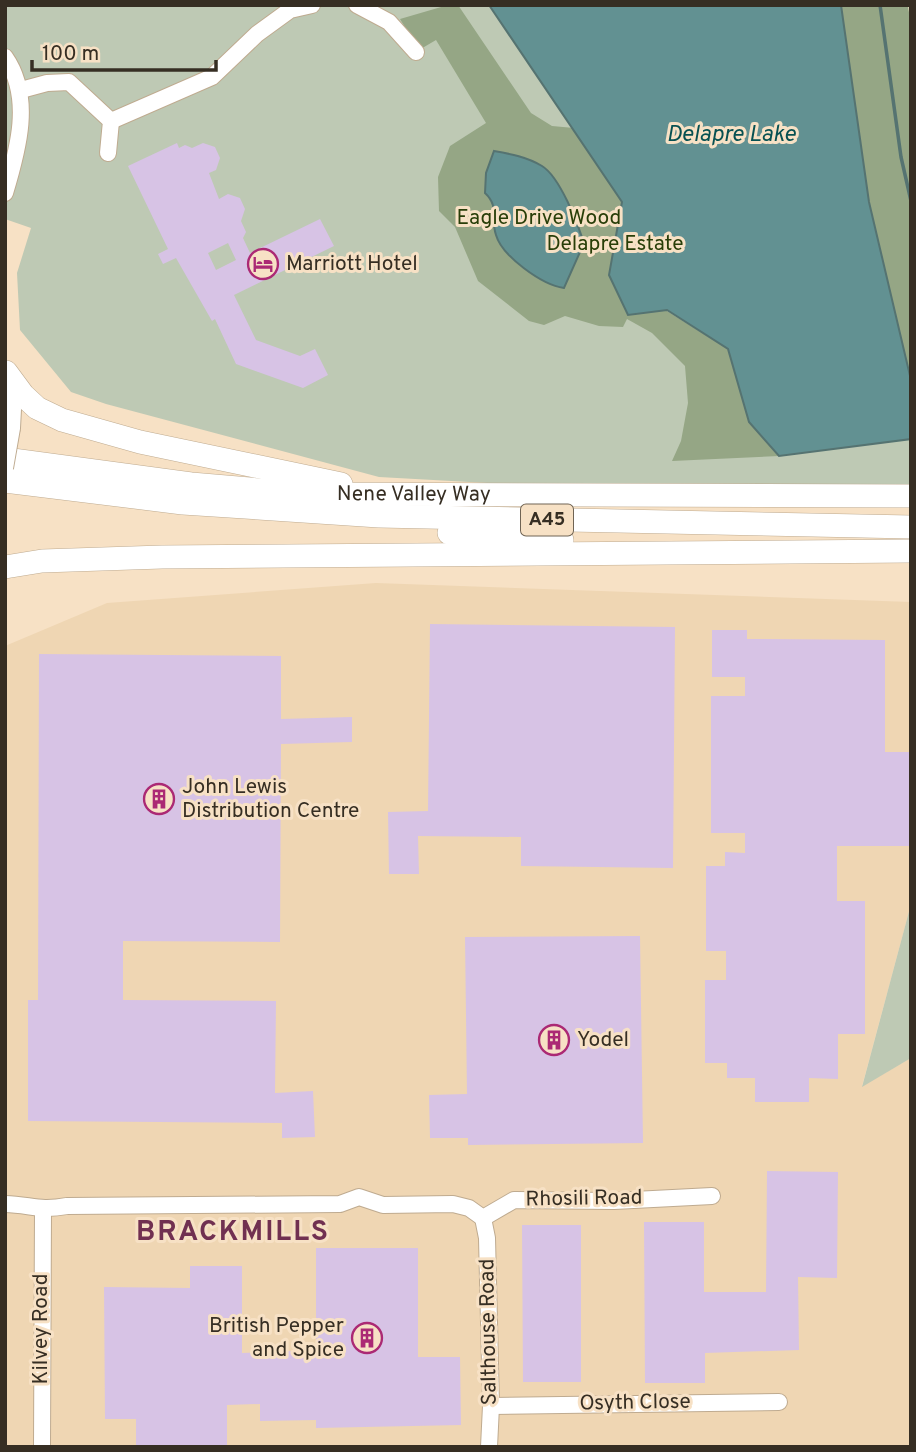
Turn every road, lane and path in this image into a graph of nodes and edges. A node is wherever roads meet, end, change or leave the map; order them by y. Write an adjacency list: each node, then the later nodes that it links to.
1 (312, 5): 6 (street)
2 (356, 5): 3 (street)
3 (416, 52)
4 (5, 57): 5 (street)
5 (21, 90): 6 (street); 8 (street)
6 (111, 121): 7 (street)
7 (108, 153)
8 (5, 193)
9 (6, 372): 11 (street, bridge); 13 (highway)
10 (5, 459): 13 (highway, Nene Valley Way / A45)
11 (5, 468)
12 (5, 481): 15 (highway, Nene Valley Way / A45)
13 (389, 494): 14 (highway, Nene Valley Way / A45)
14 (911, 496)
15 (183, 503): 16 (highway, Nene Valley Way / A45); 18 (highway)
16 (911, 527)
17 (911, 551): 18 (highway)
18 (796, 552): 19 (highway)
19 (5, 567)
20 (712, 1196): 23 (street, Rhosili Road)
21 (5, 1203): 22 (street)
22 (43, 1211): 23 (street); 26 (street, Kilvey Road)
23 (483, 1218): 25 (street, Salthouse Road)
24 (779, 1402): 25 (street, Osyth Close)
25 (491, 1406): 27 (street, Salthouse Road)
26 (42, 1447)
27 (489, 1447)

